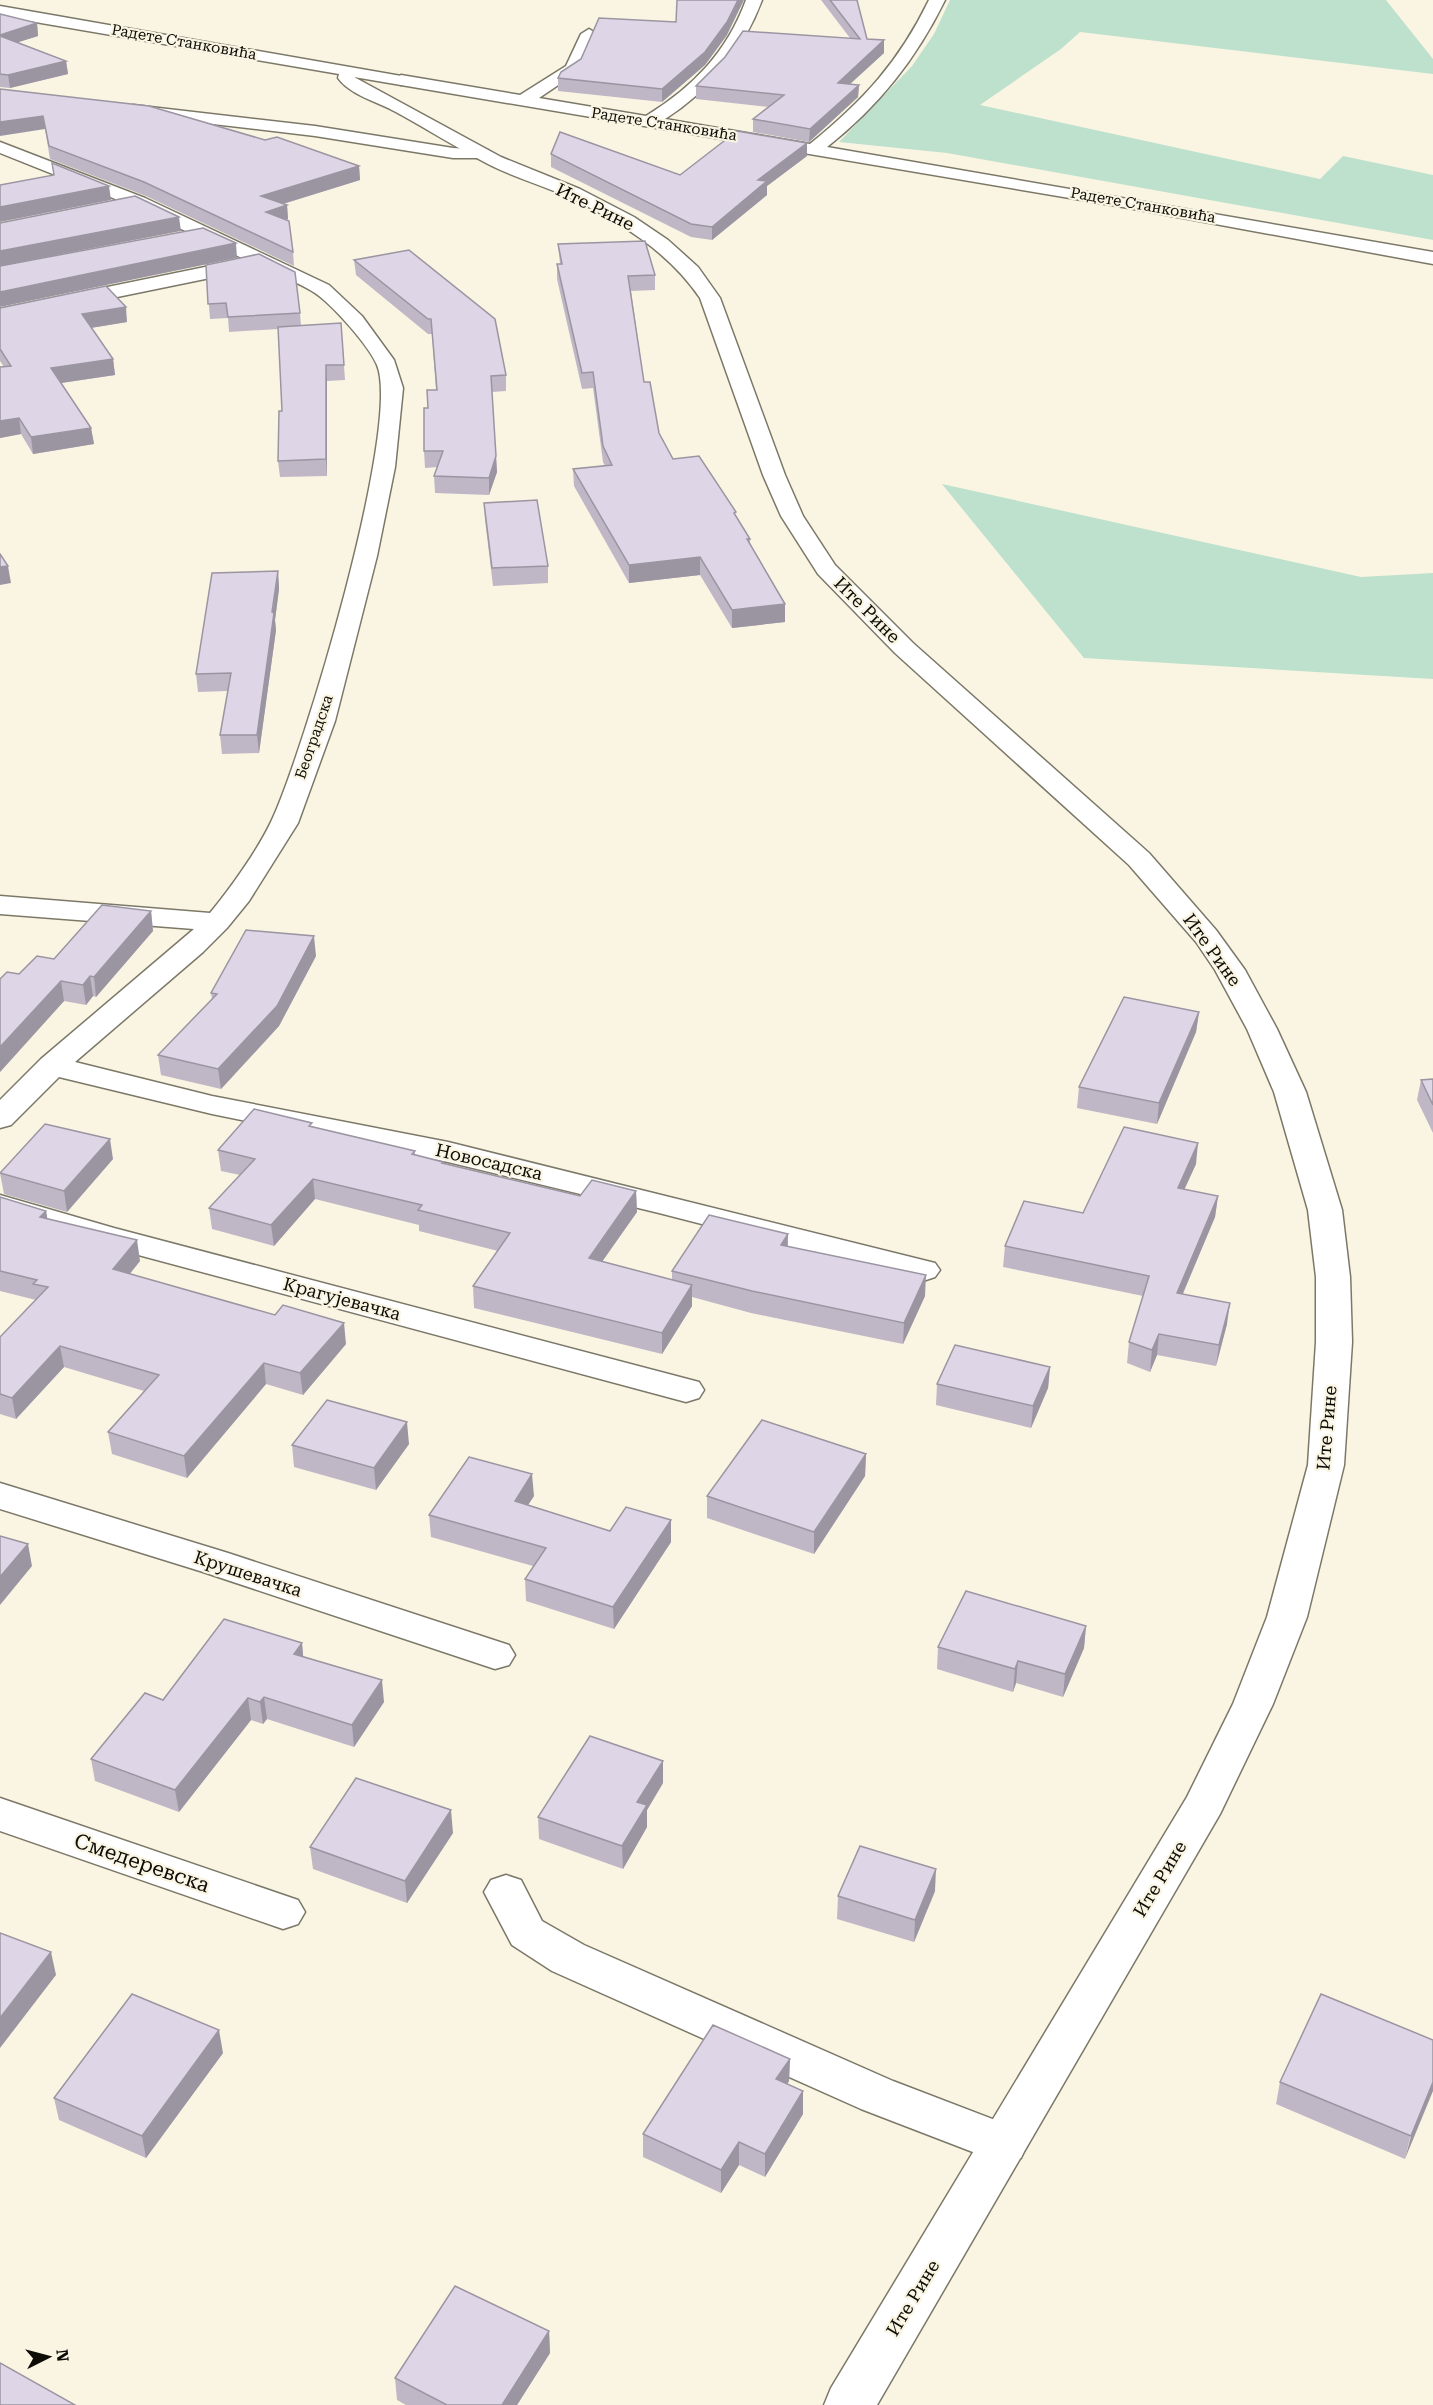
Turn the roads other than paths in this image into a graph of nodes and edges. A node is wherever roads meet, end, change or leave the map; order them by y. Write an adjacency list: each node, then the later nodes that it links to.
1 (754, 0): 10 (street)
2 (937, 0): 12 (street)
3 (0, 10): 5 (street, Радете Станковића)
4 (589, 34): 7 (street)
5 (348, 71): 6 (street, Радете Станковића); 8 (street)
6 (401, 80): 7 (street, Радете Станковића); 8 (street)
7 (524, 100): 10 (street, Радете Станковића)
8 (398, 106): 13 (street)
9 (112, 107): 13 (street, Ите Рине)
10 (649, 122): 12 (street, Радете Станковића)
11 (0, 147): 14 (street, Београдска)
12 (814, 149): 19 (street, Радете Станковића)
13 (483, 154): 34 (street, Ите Рине)
14 (9, 155): 15 (street, Београдска)
15 (139, 202): 16 (street); 17 (street, Београдска)
16 (105, 209)
17 (208, 234): 18 (street); 20 (street, Београдска)
18 (176, 241)
19 (1433, 258)
20 (263, 261): 21 (street); 23 (street, Београдска)
21 (0, 315)
22 (0, 905): 23 (street)
23 (217, 922): 24 (street, Београдска)
24 (52, 1066): 25 (street, Београдска); 27 (street, Новосадска)
25 (0, 1118)
26 (0, 1205): 28 (street, Крагујевачка)
27 (923, 1270)
28 (686, 1390)
29 (0, 1496): 30 (street, Крушевачка)
30 (495, 1655)
31 (0, 1814): 33 (street, Смедеревска)
32 (506, 1892): 34 (street)
33 (283, 1912)
34 (1004, 2144): 35 (street, Ите Рине)
35 (849, 2405)

